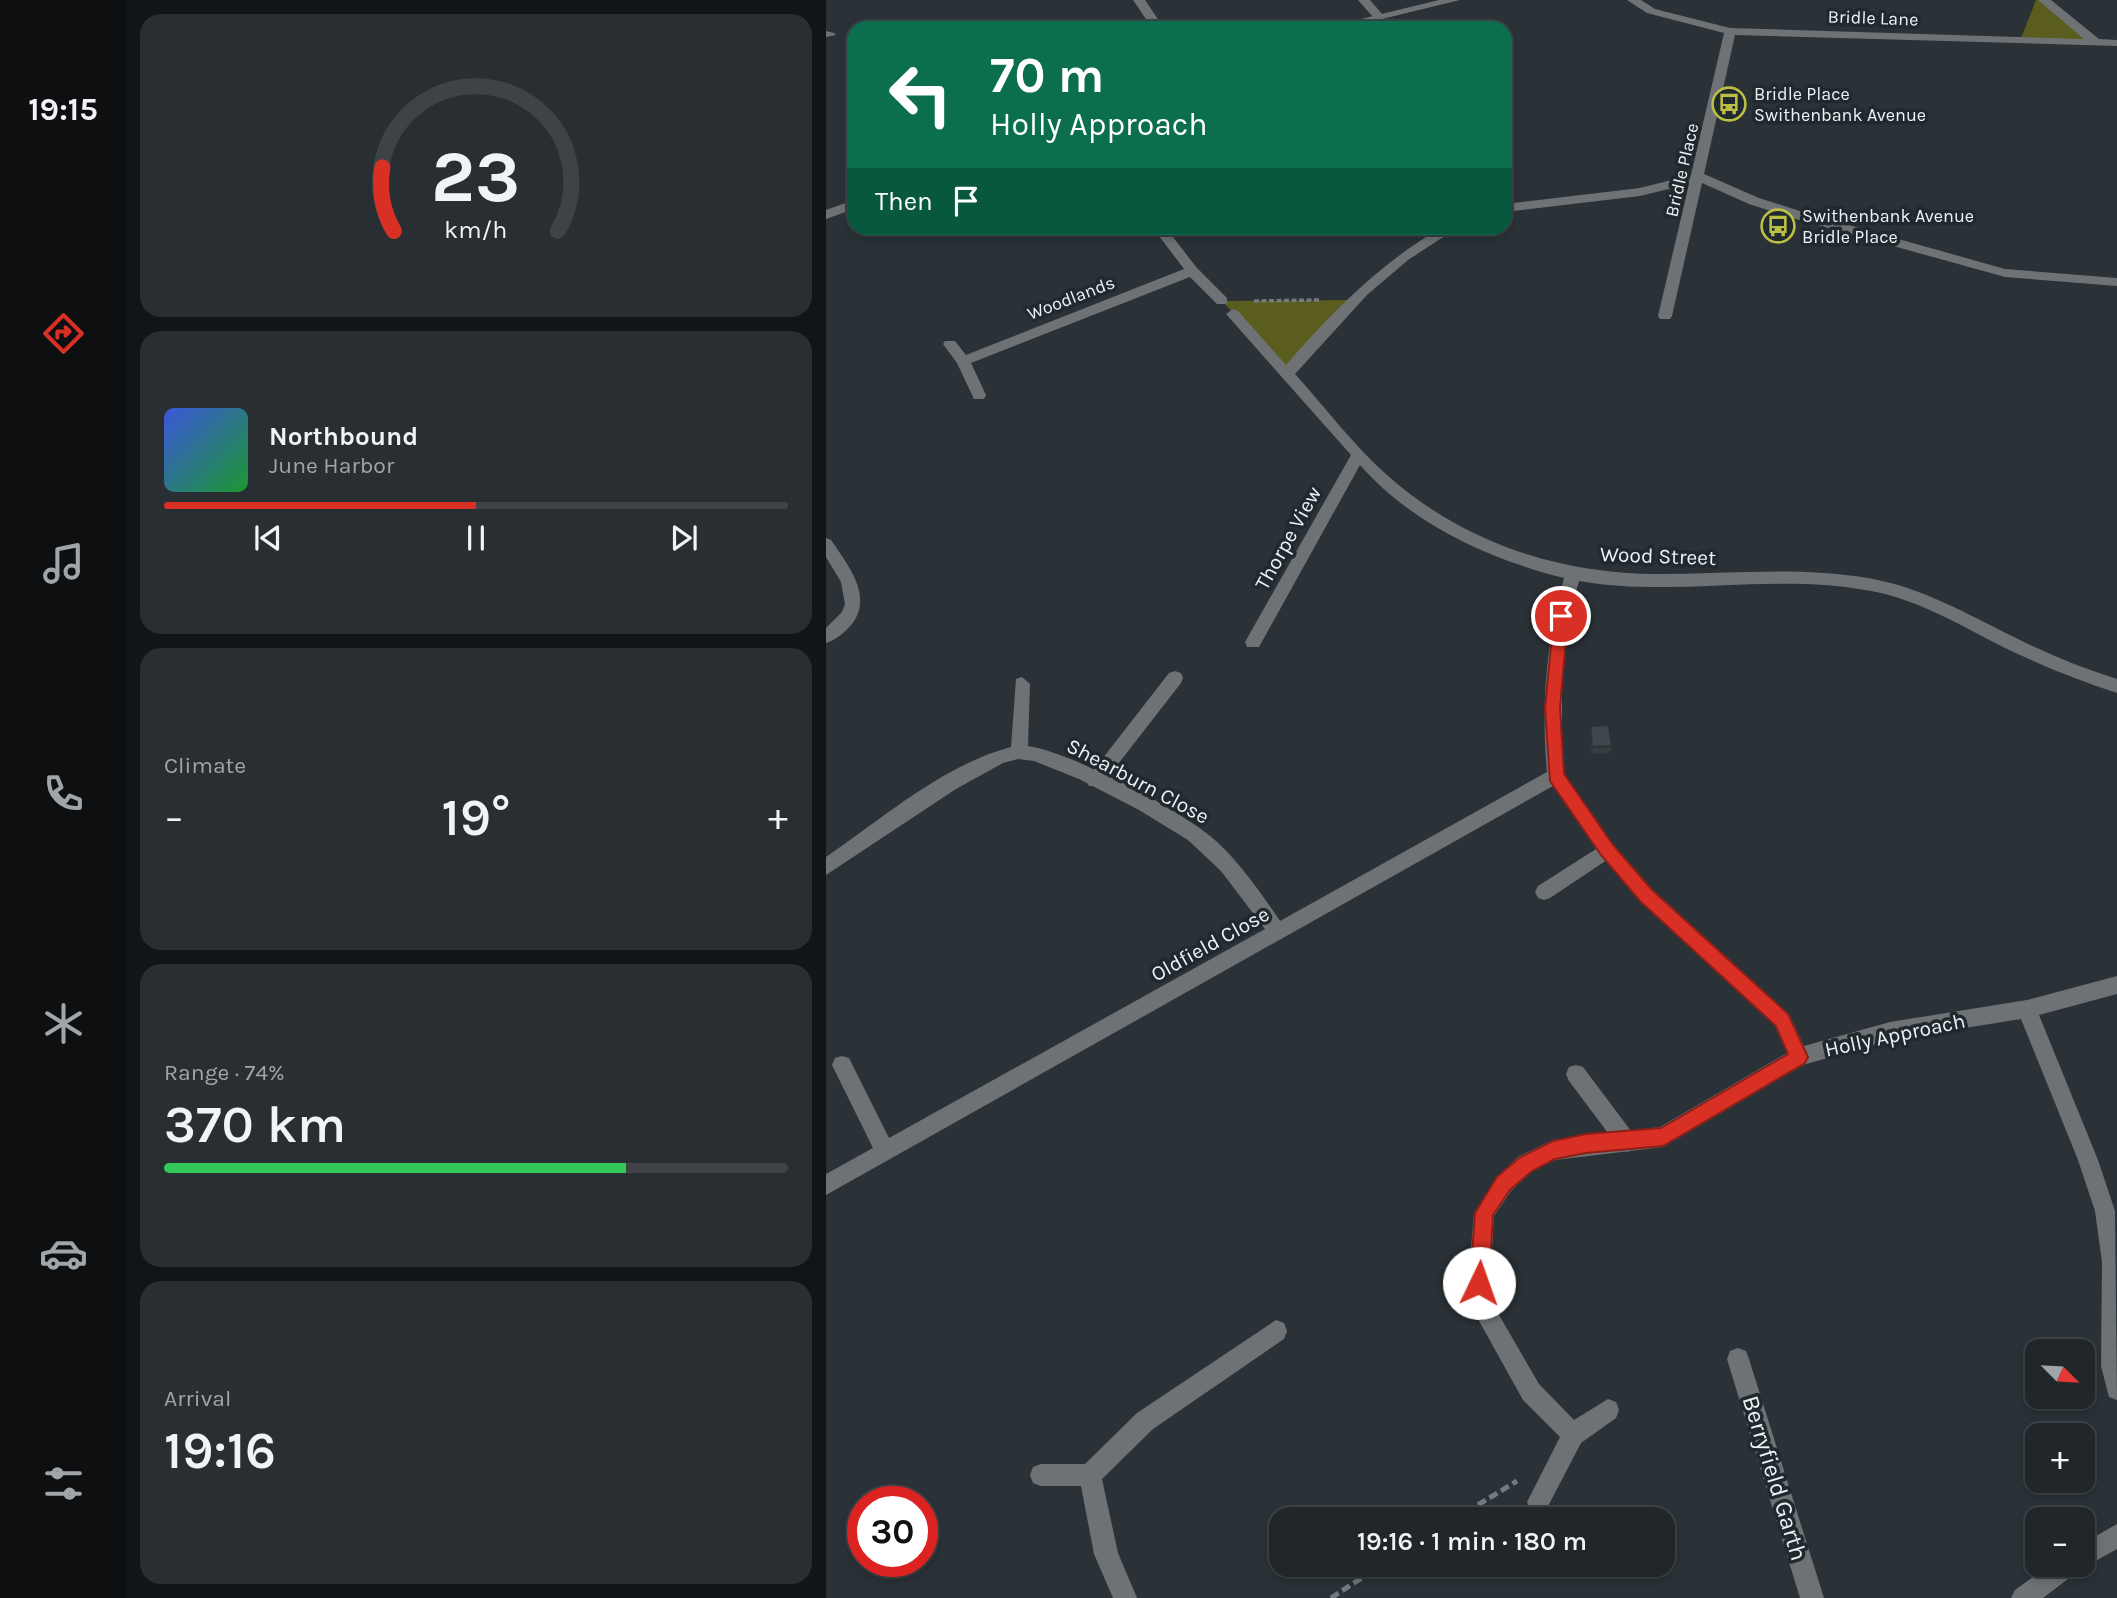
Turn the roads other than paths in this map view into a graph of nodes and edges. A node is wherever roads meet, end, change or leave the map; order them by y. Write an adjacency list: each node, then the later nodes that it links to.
1 (1139, 0): 7 (street)
2 (1364, 0): 6 (street)
3 (1454, 0): 6 (street)
4 (1633, 0): 9 (street, Bridle Lane)
5 (2044, 0): 10 (street)
6 (1377, 15): 8 (street)
7 (1153, 21)
8 (1355, 21)
9 (1730, 31): 10 (street, Bridle Lane); 12 (street, Bridle Place)
10 (2098, 43): 11 (street, Bridle Lane)
11 (2117, 43)
12 (1699, 177): 14 (street); 19 (street); 22 (street, Bridle Place)
13 (847, 207): 15 (street)
14 (1512, 207)
15 (826, 215)
16 (1165, 235): 18 (street)
17 (1439, 235): 25 (street)
18 (1192, 271): 20 (street); 24 (street, Woodlands)
19 (2117, 282)
20 (1222, 301)
21 (1233, 314): 25 (street, Wood Street)
22 (1665, 316)
23 (950, 344): 24 (street)
24 (963, 361): 26 (street)
25 (1288, 372): 27 (street, Wood Street)
26 (979, 395)
27 (1359, 454): 29 (street, Wood Street); 31 (street, Thorpe View)
28 (826, 544): 30 (street)
29 (1573, 572): 34 (street, Wood Street); 36 (street, Holly Approach)
30 (826, 637)
31 (1253, 642)
32 (1175, 678): 37 (street)
33 (1023, 684): 35 (street)
34 (2117, 686)
35 (1020, 751): 37 (street, Shearburn Close); 39 (street)
36 (1556, 776): 38 (street, Holly Approach); 41 (street, Oldfield Close)
37 (1096, 781): 41 (street, Shearburn Close)
38 (1607, 850): 40 (street); 44 (street, Holly Approach)
39 (826, 867)
40 (1544, 892)
41 (1278, 933): 48 (street, Oldfield Close)
42 (2117, 985): 43 (street, Holly Approach)
43 (2026, 1009): 44 (street, Holly Approach); 52 (street)
44 (1799, 1057): 47 (street)
45 (842, 1065): 48 (street)
46 (1576, 1074): 47 (street)
47 (1627, 1142): 54 (street)
48 (885, 1151): 49 (street, Oldfield Close)
49 (826, 1185)
50 (1276, 1331): 56 (street)
51 (1738, 1359): 62 (street, Berryfield Garth)
52 (2117, 1389)
53 (1608, 1410): 54 (street)
54 (1573, 1435): 57 (street)
55 (1041, 1475): 56 (street)
56 (1090, 1475): 61 (street)
57 (1538, 1502)
58 (2117, 1536): 59 (street)
59 (2095, 1550)
60 (2054, 1577): 63 (street)
61 (1125, 1598)
62 (1812, 1598)
63 (2024, 1598)

